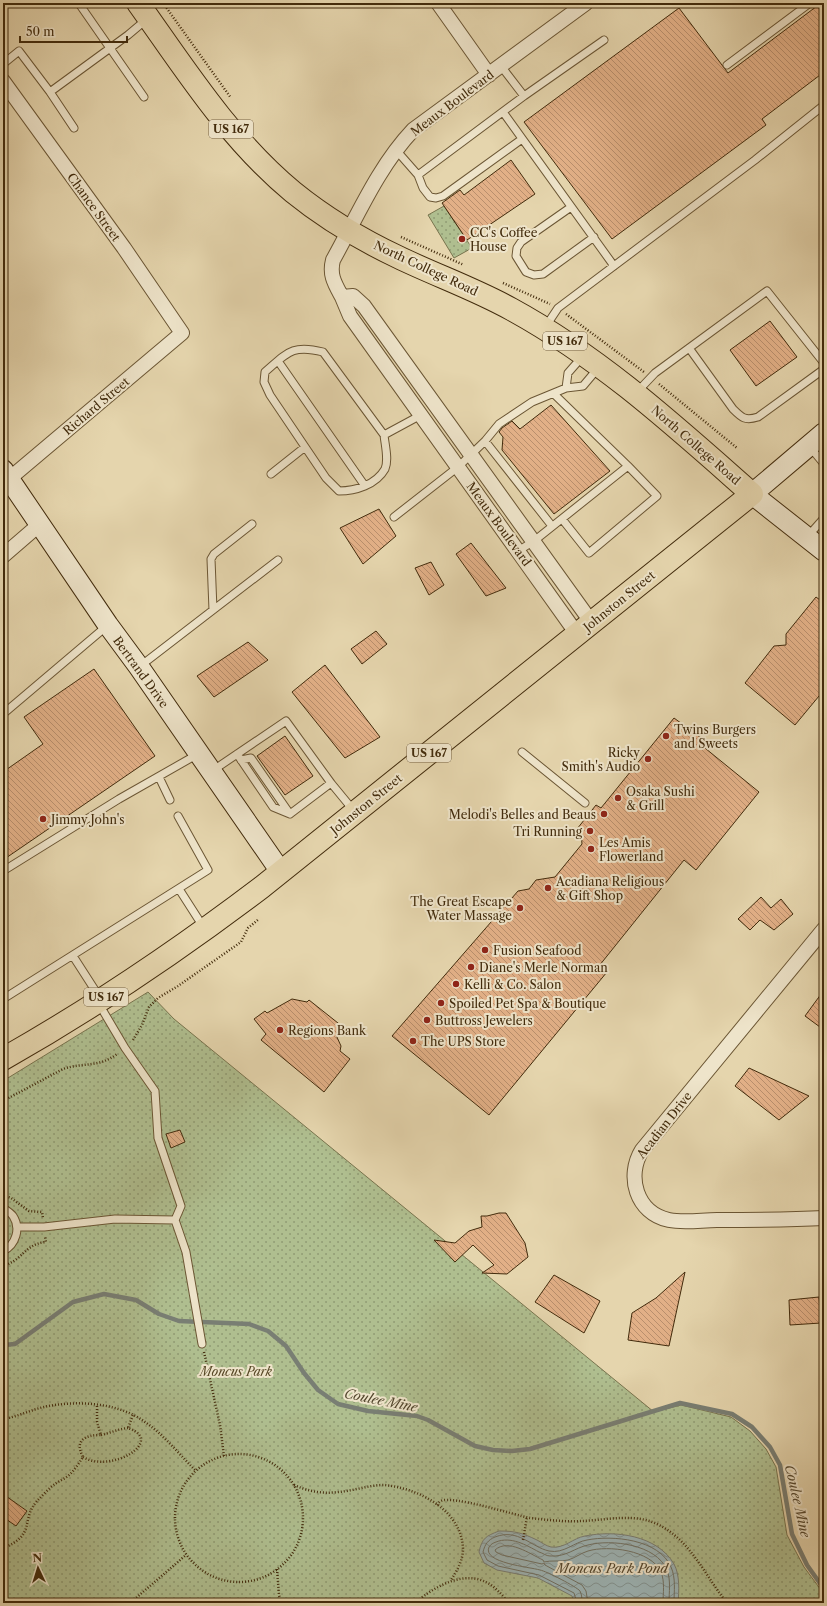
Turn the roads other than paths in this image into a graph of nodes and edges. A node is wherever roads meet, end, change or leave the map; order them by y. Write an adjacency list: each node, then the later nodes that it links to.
1 (438, 3): 11 (street)
2 (586, 3): 10 (street, Meaux Boulevard)
3 (810, 3): 9 (lane)
4 (80, 5): 7 (lane)
5 (150, 8): 7 (lane); 23 (main road, North College Road / US 167)
6 (604, 40): 14 (lane)
7 (111, 48): 13 (lane); 15 (lane)
8 (3, 64): 13 (lane)
9 (727, 65)
10 (501, 66): 11 (street, Meaux Boulevard); 14 (lane)
11 (489, 75): 20 (street, Meaux Boulevard)
12 (3, 81): 28 (street, Chance Street)
13 (50, 92): 18 (lane)
14 (524, 96): 17 (lane)
15 (144, 97)
16 (824, 106): 25 (lane)
17 (503, 112): 19 (lane); 21 (lane)
18 (74, 128)
19 (522, 139): 21 (lane); 22 (lane)
20 (396, 150): 21 (lane); 23 (street, Meaux Boulevard)
21 (418, 175)
22 (571, 207): 24 (lane); 24 (lane)
23 (349, 232): 26 (street, Meaux Boulevard); 27 (main road, North College Road / US 167)
24 (594, 237): 25 (lane)
25 (614, 266): 27 (lane)
26 (342, 297): 37 (street, Meaux Boulevard); 38 (street, Meaux Boulevard)
27 (545, 328): 31 (main road, North College Road / US 167)
28 (182, 333): 48 (street, Richard Street)
29 (689, 348): 32 (lane); 33 (lane); 35 (lane)
30 (278, 360): 40 (lane); 43 (lane); 50 (lane)
31 (592, 360): 34 (lane); 34 (lane); 35 (main road, North College Road / US 167)
32 (824, 363)
33 (824, 369)
34 (566, 388): 36 (lane)
35 (635, 393): 51 (main road, North College Road / US 167)
36 (554, 394): 41 (lane); 46 (lane)
37 (435, 404): 38 (street); 44 (street, Meaux Boulevard)
38 (421, 415): 40 (lane); 47 (street, Meaux Boulevard)
39 (824, 433): 42 (main road, Johnston Street)
40 (384, 435): 50 (lane)
41 (485, 441): 44 (lane); 57 (lane)
42 (809, 446): 45 (lane); 51 (main road, Johnston Street)
43 (305, 447): 49 (lane); 50 (lane)
44 (472, 454): 47 (lane); 59 (street, Meaux Boulevard)
45 (824, 464)
46 (628, 466): 54 (lane); 54 (lane)
47 (458, 467): 52 (lane); 60 (street, Meaux Boulevard)
48 (6, 474): 55 (main road, Bertrand Drive)
49 (271, 474)
50 (365, 486)
51 (752, 494): 58 (main road); 66 (main road, Johnston Street / US 167)
52 (394, 516)
53 (824, 518): 58 (lane)
54 (562, 519): 57 (lane)
55 (40, 524): 62 (street); 65 (main road, Bertrand Drive)
56 (252, 524): 64 (lane)
57 (552, 526): 59 (lane)
58 (806, 537): 61 (main road)
59 (534, 541): 60 (lane); 66 (street, Meaux Boulevard)
60 (518, 551): 66 (street, Meaux Boulevard)
61 (824, 551)
62 (3, 556)
63 (278, 560): 64 (lane)
64 (213, 610): 67 (lane)
65 (108, 625): 67 (main road, Bertrand Drive); 68 (lane)
66 (585, 628): 77 (main road, Johnston Street / US 167)
67 (139, 667): 70 (main road, Bertrand Drive)
68 (3, 714)
69 (522, 752): 76 (lane)
70 (199, 753): 72 (main road, Bertrand Drive); 73 (lane)
71 (239, 757): 72 (lane); 74 (lane); 74 (lane)
72 (212, 772): 80 (main road, Bertrand Drive)
73 (159, 777): 75 (lane); 79 (lane)
74 (331, 783): 77 (lane)
75 (170, 800)
76 (585, 803)
77 (355, 813): 80 (main road, Johnston Street / US 167)
78 (178, 816): 81 (lane)
79 (3, 871)
80 (281, 872): 83 (main road, Johnston Street / US 167)
81 (179, 889): 83 (lane); 84 (lane)
82 (824, 929): 89 (street, Acadian Drive)
83 (205, 930): 86 (main road, Johnston Street / US 167)
84 (73, 956): 85 (lane); 86 (lane)
85 (3, 1000)
86 (99, 1001): 87 (main road, Johnston Street / US 167); 90 (lane)
87 (3, 1059)
88 (3, 1208): 91 (lane)
89 (824, 1218)
90 (176, 1220): 91 (lane); 93 (lane)
91 (17, 1227): 92 (lane)
92 (3, 1251)
93 (202, 1344)

